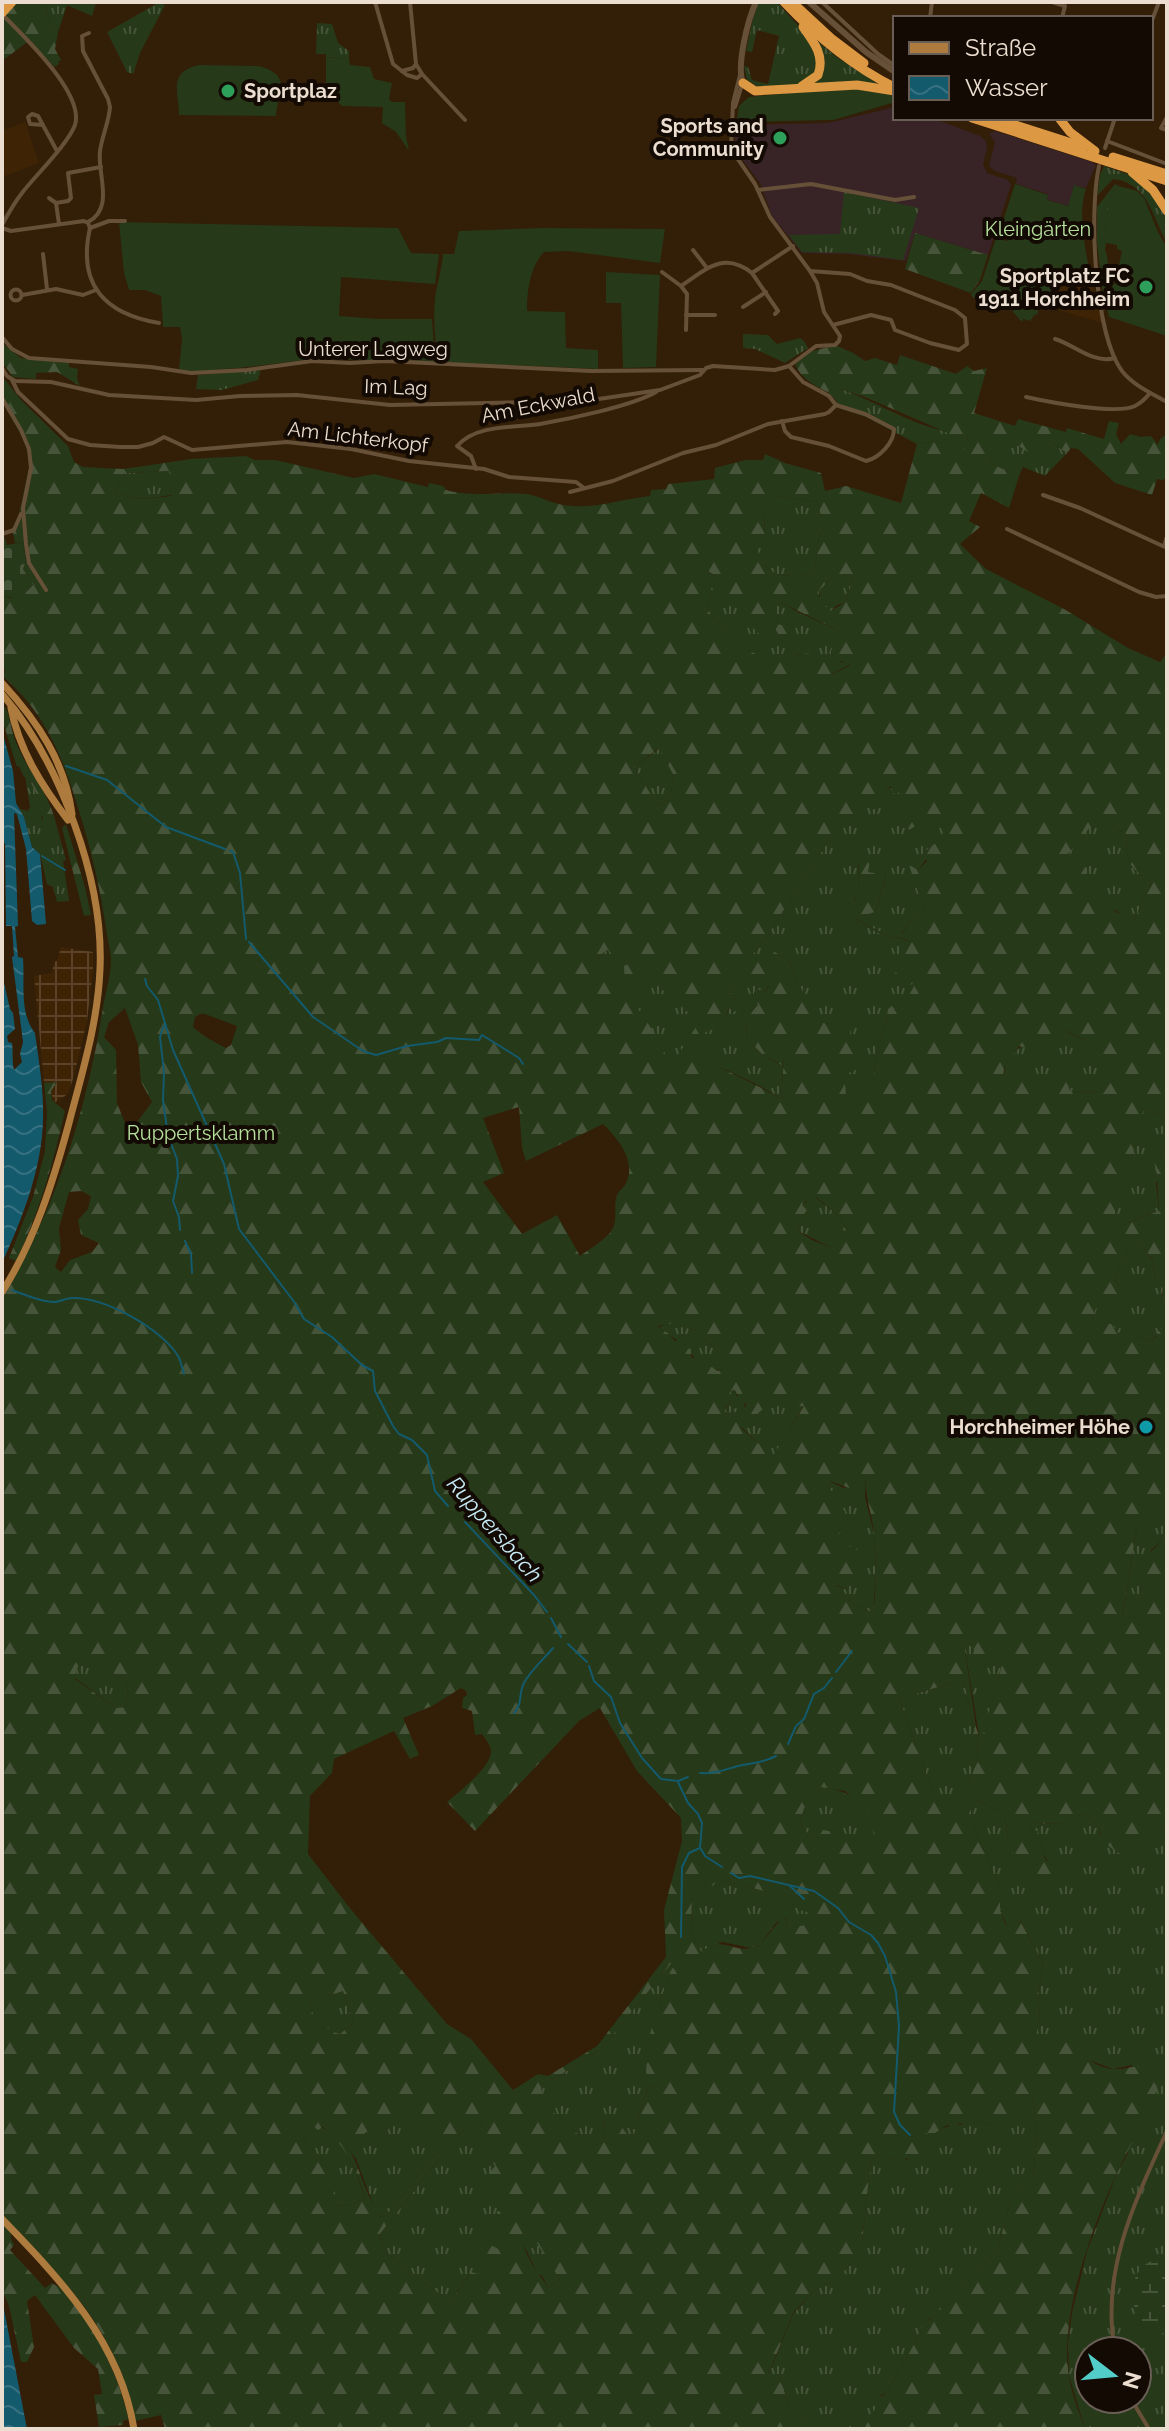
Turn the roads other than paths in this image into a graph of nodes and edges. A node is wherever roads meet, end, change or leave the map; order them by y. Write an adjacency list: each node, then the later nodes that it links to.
1 (12, 2): 10 (highway)
2 (375, 2): 16 (street)
3 (410, 2): 13 (street)
4 (756, 2): 18 (street)
5 (812, 2): 12 (street)
6 (822, 2): 12 (street)
7 (1052, 2): 9 (street)
8 (788, 4): 19 (highway); 20 (highway); 21 (highway)
9 (1066, 4)
10 (2, 13): 35 (street)
11 (89, 33): 39 (street)
12 (876, 56): 14 (street); 15 (street)
13 (416, 64): 16 (street); 17 (street)
14 (893, 65)
15 (893, 70)
16 (404, 71): 17 (street)
17 (421, 72): 26 (street)
18 (741, 79): 22 (highway); 24 (street); 24 (street)
19 (893, 79)
20 (797, 88): 22 (highway); 23 (highway)
21 (893, 89)
22 (752, 90): 24 (street)
23 (893, 90)
24 (736, 99): 34 (street)
25 (1167, 117): 32 (street)
26 (465, 120)
27 (979, 120): 37 (highway)
28 (999, 120): 37 (highway)
29 (1061, 120): 37 (highway)
30 (1114, 120): 33 (street)
31 (43, 125): 35 (street)
32 (1167, 130)
33 (1107, 141): 37 (street); 38 (street)
34 (731, 147): 36 (street); 43 (street)
35 (57, 151): 52 (street)
36 (694, 152)
37 (1101, 156): 40 (highway); 41 (highway); 74 (street)
38 (1167, 164)
39 (101, 167): 46 (street); 51 (street)
40 (1127, 168): 42 (highway); 47 (highway)
41 (1167, 174)
42 (1167, 181)
43 (758, 190): 44 (street); 53 (street)
44 (914, 197)
45 (49, 198): 46 (street)
46 (56, 203): 50 (street)
47 (1164, 203): 48 (highway)
48 (1167, 211)
49 (125, 221): 51 (street)
50 (59, 224): 51 (street); 52 (street)
51 (89, 225): 62 (street)
52 (2, 226)
53 (793, 246): 57 (street); 59 (street)
54 (693, 250): 56 (street)
55 (43, 254): 61 (street)
56 (707, 268): 59 (street); 60 (street)
57 (810, 271): 70 (street); 70 (street)
58 (662, 272): 60 (street)
59 (752, 273): 63 (street)
60 (681, 286): 67 (street)
61 (47, 289): 62 (street); 64 (street)
62 (96, 290): 69 (street)
63 (766, 292): 65 (street); 66 (street)
64 (22, 295)
65 (743, 307)
66 (775, 314)
67 (686, 315): 68 (street); 71 (street)
68 (715, 315)
69 (159, 323)
70 (833, 325): 75 (street)
71 (686, 330)
72 (2, 337): 77 (street, Unterer Lagweg)
73 (1055, 339): 74 (street)
74 (1115, 358): 80 (street)
75 (789, 366): 77 (street, Im Lag); 84 (street)
76 (2, 368): 78 (street)
77 (704, 370): 79 (street, Im Lag)
78 (12, 380): 79 (street, Im Lag); 87 (street, Am Lichterkopf)
79 (660, 390): 87 (street, Am Eckwald)
80 (1150, 393): 81 (street); 83 (street)
81 (1026, 397)
82 (2, 398): 92 (street)
83 (1167, 402)
84 (836, 405): 85 (street, Am Lichterkopf); 85 (street)
85 (782, 421): 89 (street, Am Lichterkopf)
86 (2, 465): 88 (street)
87 (476, 469): 89 (street, Am Lichterkopf)
88 (2, 477)
89 (584, 488): 90 (street, Am Lichterkopf)
90 (570, 492)
91 (1043, 495): 96 (street)
92 (23, 508): 94 (street); 97 (street)
93 (1007, 529): 98 (street)
94 (2, 534)
95 (1167, 536): 96 (street)
96 (1166, 547)
97 (46, 590)
98 (1167, 596)
99 (2, 683): 101 (main road); 101 (main road)
100 (2, 694): 101 (main road)
101 (74, 828): 102 (main road)
102 (2, 1292)
103 (1167, 2131): 105 (street)
104 (2, 2219): 106 (main road)
105 (1113, 2335)
106 (134, 2429)

